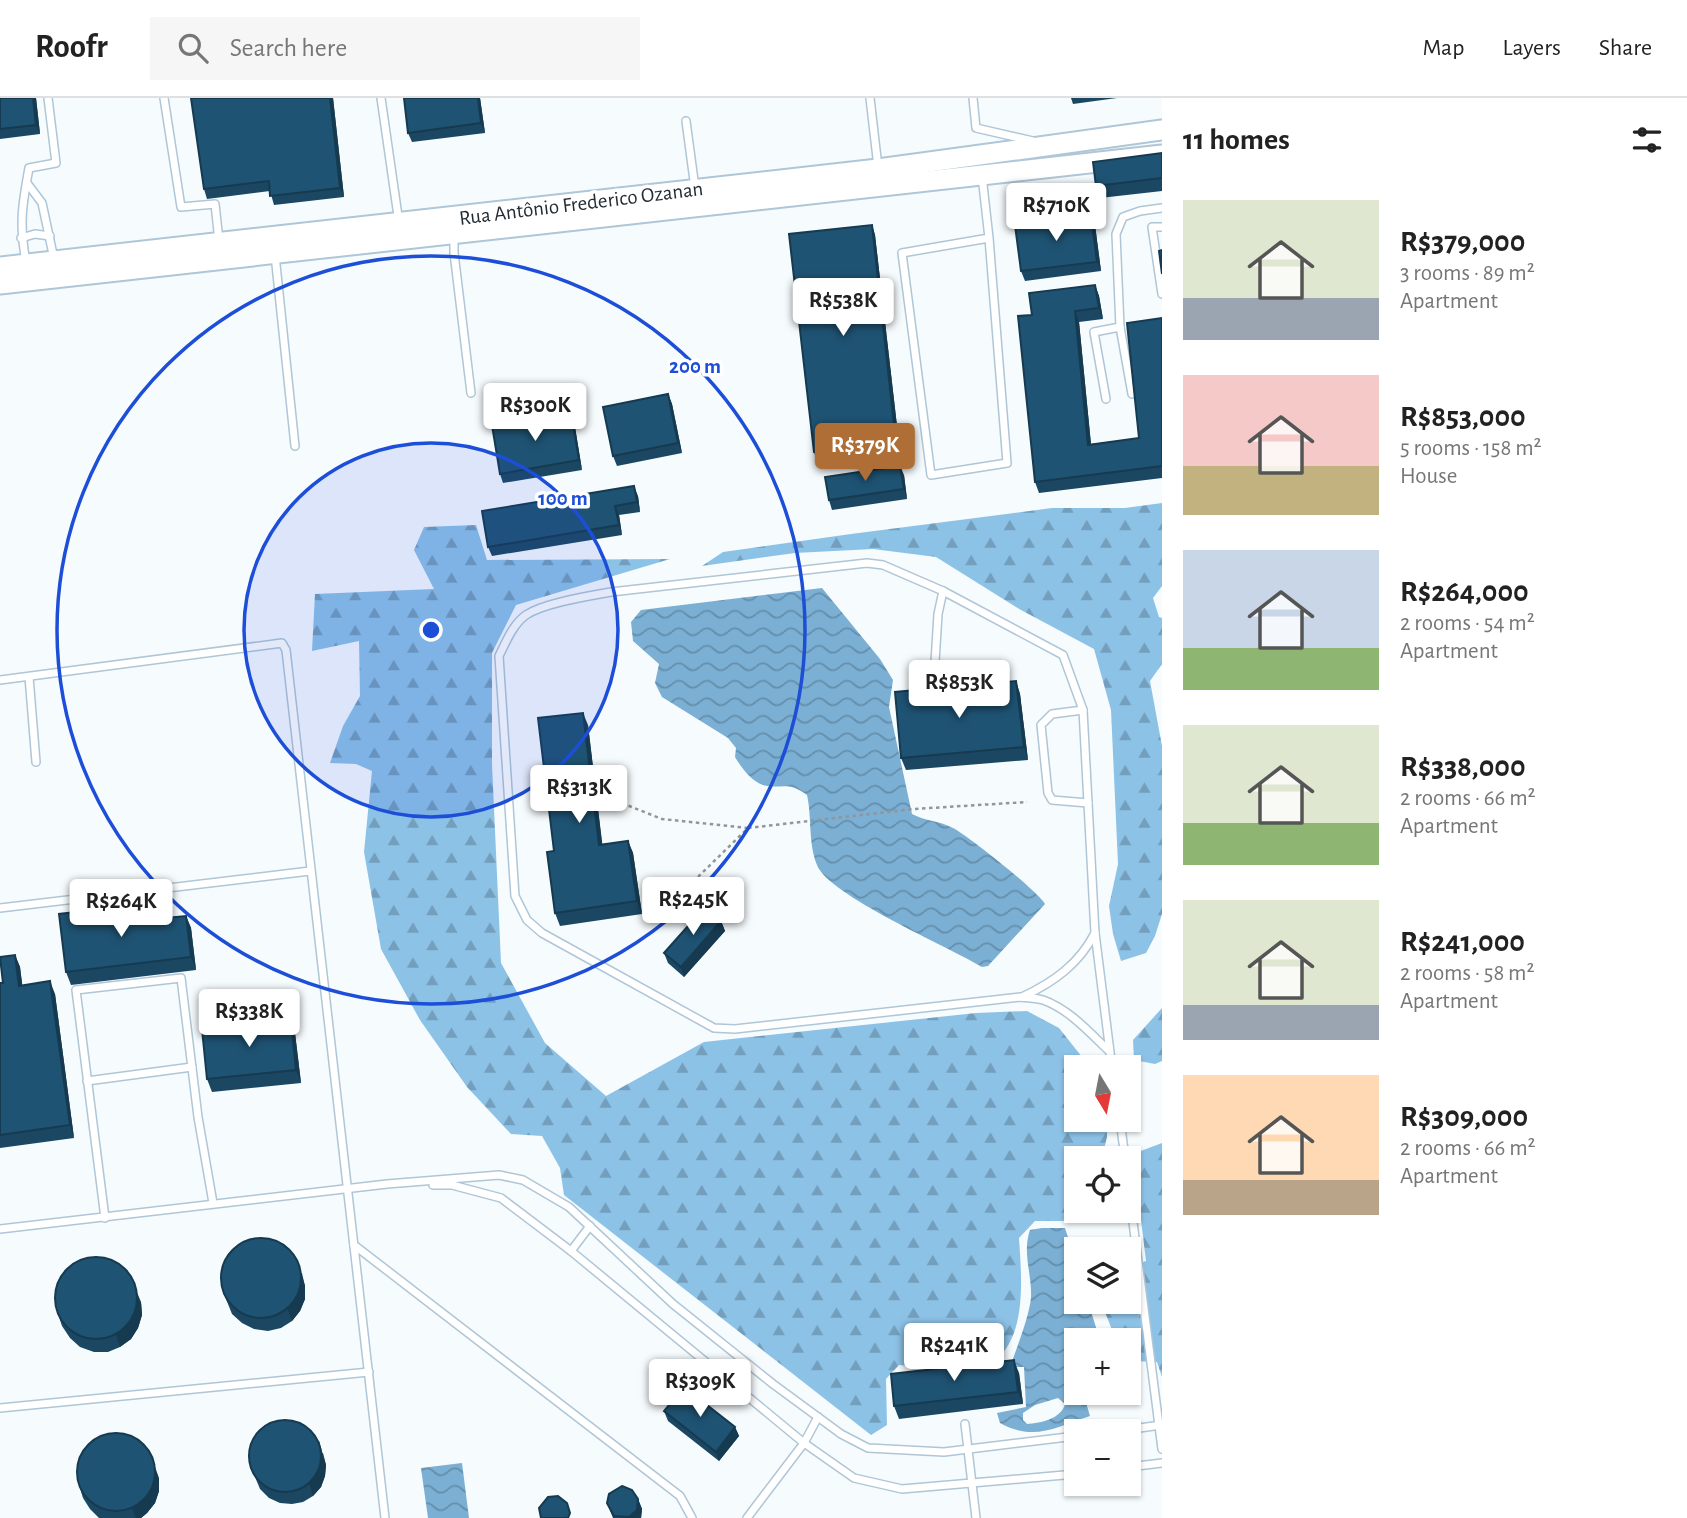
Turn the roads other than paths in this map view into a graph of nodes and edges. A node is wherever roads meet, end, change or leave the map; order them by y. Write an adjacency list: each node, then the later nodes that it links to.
1 (48, 98): 14 (lane)
2 (164, 98): 24 (lane)
3 (381, 98): 19 (lane)
4 (870, 98): 13 (lane)
5 (974, 98): 8 (lane)
6 (686, 121): 15 (lane)
7 (1162, 131): 8 (main road, Rua Antônio Frederico Ozanan)
8 (1048, 145): 10 (lane); 13 (main road, Rua Antônio Frederico Ozanan)
9 (1162, 155): 12 (main road, Rua Antônio Frederico Ozanan)
10 (1015, 159)
11 (1004, 164): 12 (lane)
12 (982, 174): 13 (main road, Rua Antônio Frederico Ozanan); 22 (lane)
13 (879, 178): 15 (main road, Rua Antônio Frederico Ozanan); 17 (main road, Rua Antônio Frederico Ozanan)
14 (27, 183): 20 (lane); 21 (lane)
15 (695, 189): 17 (main road, Rua Antônio Frederico Ozanan)
16 (1162, 208): 30 (lane)
17 (453, 226): 19 (main road, Rua Antônio Frederico Ozanan); 31 (lane)
18 (1162, 227): 29 (lane)
19 (401, 232): 23 (main road, Rua Antônio Frederico Ozanan)
20 (50, 236): 21 (lane); 26 (lane)
21 (21, 238): 27 (lane)
22 (989, 238): 22 (lane)
23 (273, 246): 24 (main road, Rua Antônio Frederico Ozanan); 34 (lane)
24 (222, 251): 26 (main road, Rua Antônio Frederico Ozanan)
25 (0, 267): 27 (main road, Rua Antônio Frederico Ozanan)
26 (56, 269): 27 (main road, Rua Antônio Frederico Ozanan)
27 (28, 272): 28 (main road, Rua Antônio Frederico Ozanan)
28 (0, 284)
29 (1162, 294)
30 (1120, 327): 32 (lane); 33 (lane)
31 (471, 393)
32 (1132, 394)
33 (1106, 399)
34 (295, 446)
35 (943, 591): 36 (lane); 39 (lane); 45 (lane)
36 (935, 662)
37 (29, 677): 38 (lane); 40 (lane); 42 (lane)
38 (0, 680)
39 (1083, 710): 41 (lane); 41 (lane)
40 (36, 762)
41 (1088, 803): 44 (lane)
42 (310, 871): 43 (lane); 51 (lane)
43 (0, 908)
44 (1095, 933): 45 (lane); 46 (lane)
45 (1021, 997): 46 (lane)
46 (1109, 1051): 47 (lane)
47 (1110, 1055)
48 (192, 1067): 49 (lane); 49 (lane); 52 (lane)
49 (87, 1081): 53 (lane)
50 (387, 1184): 51 (lane); 55 (lane); 58 (lane)
51 (347, 1188): 52 (lane); 57 (lane)
52 (213, 1203): 53 (lane)
53 (105, 1218): 56 (lane)
54 (1133, 1223): 63 (lane)
55 (590, 1226): 58 (lane); 61 (lane)
56 (0, 1229)
57 (354, 1245): 59 (lane); 74 (lane)
58 (572, 1251): 66 (lane)
59 (369, 1373): 60 (lane); 73 (lane)
60 (0, 1408)
61 (818, 1417): 66 (lane); 67 (lane)
62 (965, 1424): 67 (lane)
63 (1160, 1426): 64 (lane); 68 (lane)
64 (1141, 1428)
65 (1064, 1437): 67 (lane)
66 (804, 1443): 72 (lane); 75 (lane)
67 (967, 1448): 72 (lane)
68 (1162, 1449)
69 (1162, 1462): 70 (lane)
70 (1141, 1465)
71 (1064, 1475): 72 (lane)
72 (973, 1484): 76 (lane)
73 (385, 1518)
74 (692, 1518)
75 (747, 1518)
76 (976, 1518)

